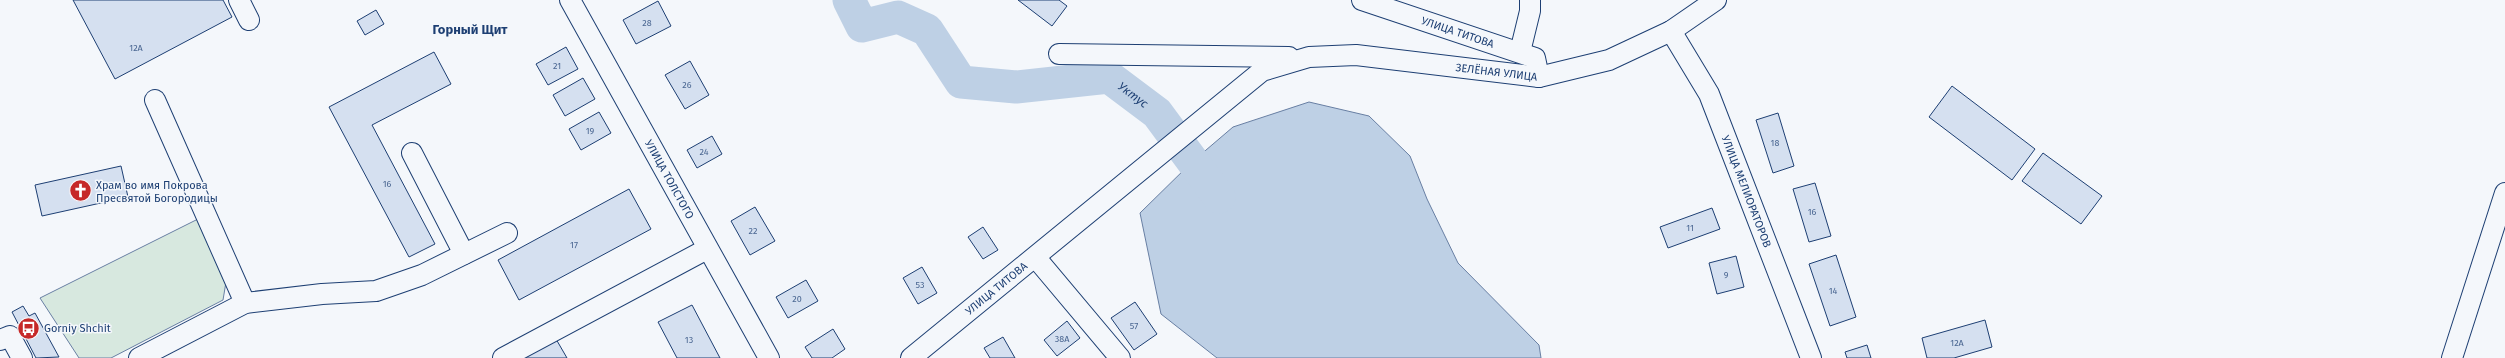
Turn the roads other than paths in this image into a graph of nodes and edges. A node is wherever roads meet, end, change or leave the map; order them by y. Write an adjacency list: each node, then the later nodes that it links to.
1 (239, 0): 6 (street)
2 (570, 0): 17 (street, УЛИЦА ТОЛСТОГО)
3 (1362, 0): 8 (street, УЛИЦА ТИТОВА)
4 (1530, 0): 8 (street)
5 (1716, 0): 7 (street, ЗЕЛЁНАЯ УЛИЦА)
6 (249, 20)
7 (1670, 31): 12 (street, ЗЕЛЁНАЯ УЛИЦА); 29 (street, УЛИЦА МЕЛИОРАТОРОВ)
8 (1520, 52): 12 (street, УЛИЦА ТИТОВА)
9 (1059, 54): 10 (street)
10 (1309, 57): 11 (street, ЗЕЛЁНАЯ УЛИЦА); 12 (street, ЗЕЛЁНАЯ УЛИЦА)
11 (1262, 71): 20 (street, УЛИЦА ТИТОВА)
12 (1539, 77)
13 (155, 100): 21 (street)
14 (412, 153): 19 (street)
15 (2505, 193): 18 (street)
16 (507, 232): 19 (street)
17 (708, 249): 25 (street); 26 (street, УЛИЦА ТОЛСТОГО)
18 (2496, 249): 30 (street)
19 (464, 254): 21 (street)
20 (1036, 258): 27 (street, УЛИЦА ТИТОВА); 28 (street)
21 (245, 303): 24 (street)
22 (0, 340): 23 (street)
23 (22, 358)
24 (139, 358)
25 (503, 358)
26 (769, 358)
27 (911, 358)
28 (1120, 358)
29 (1811, 358)
30 (2452, 358)

